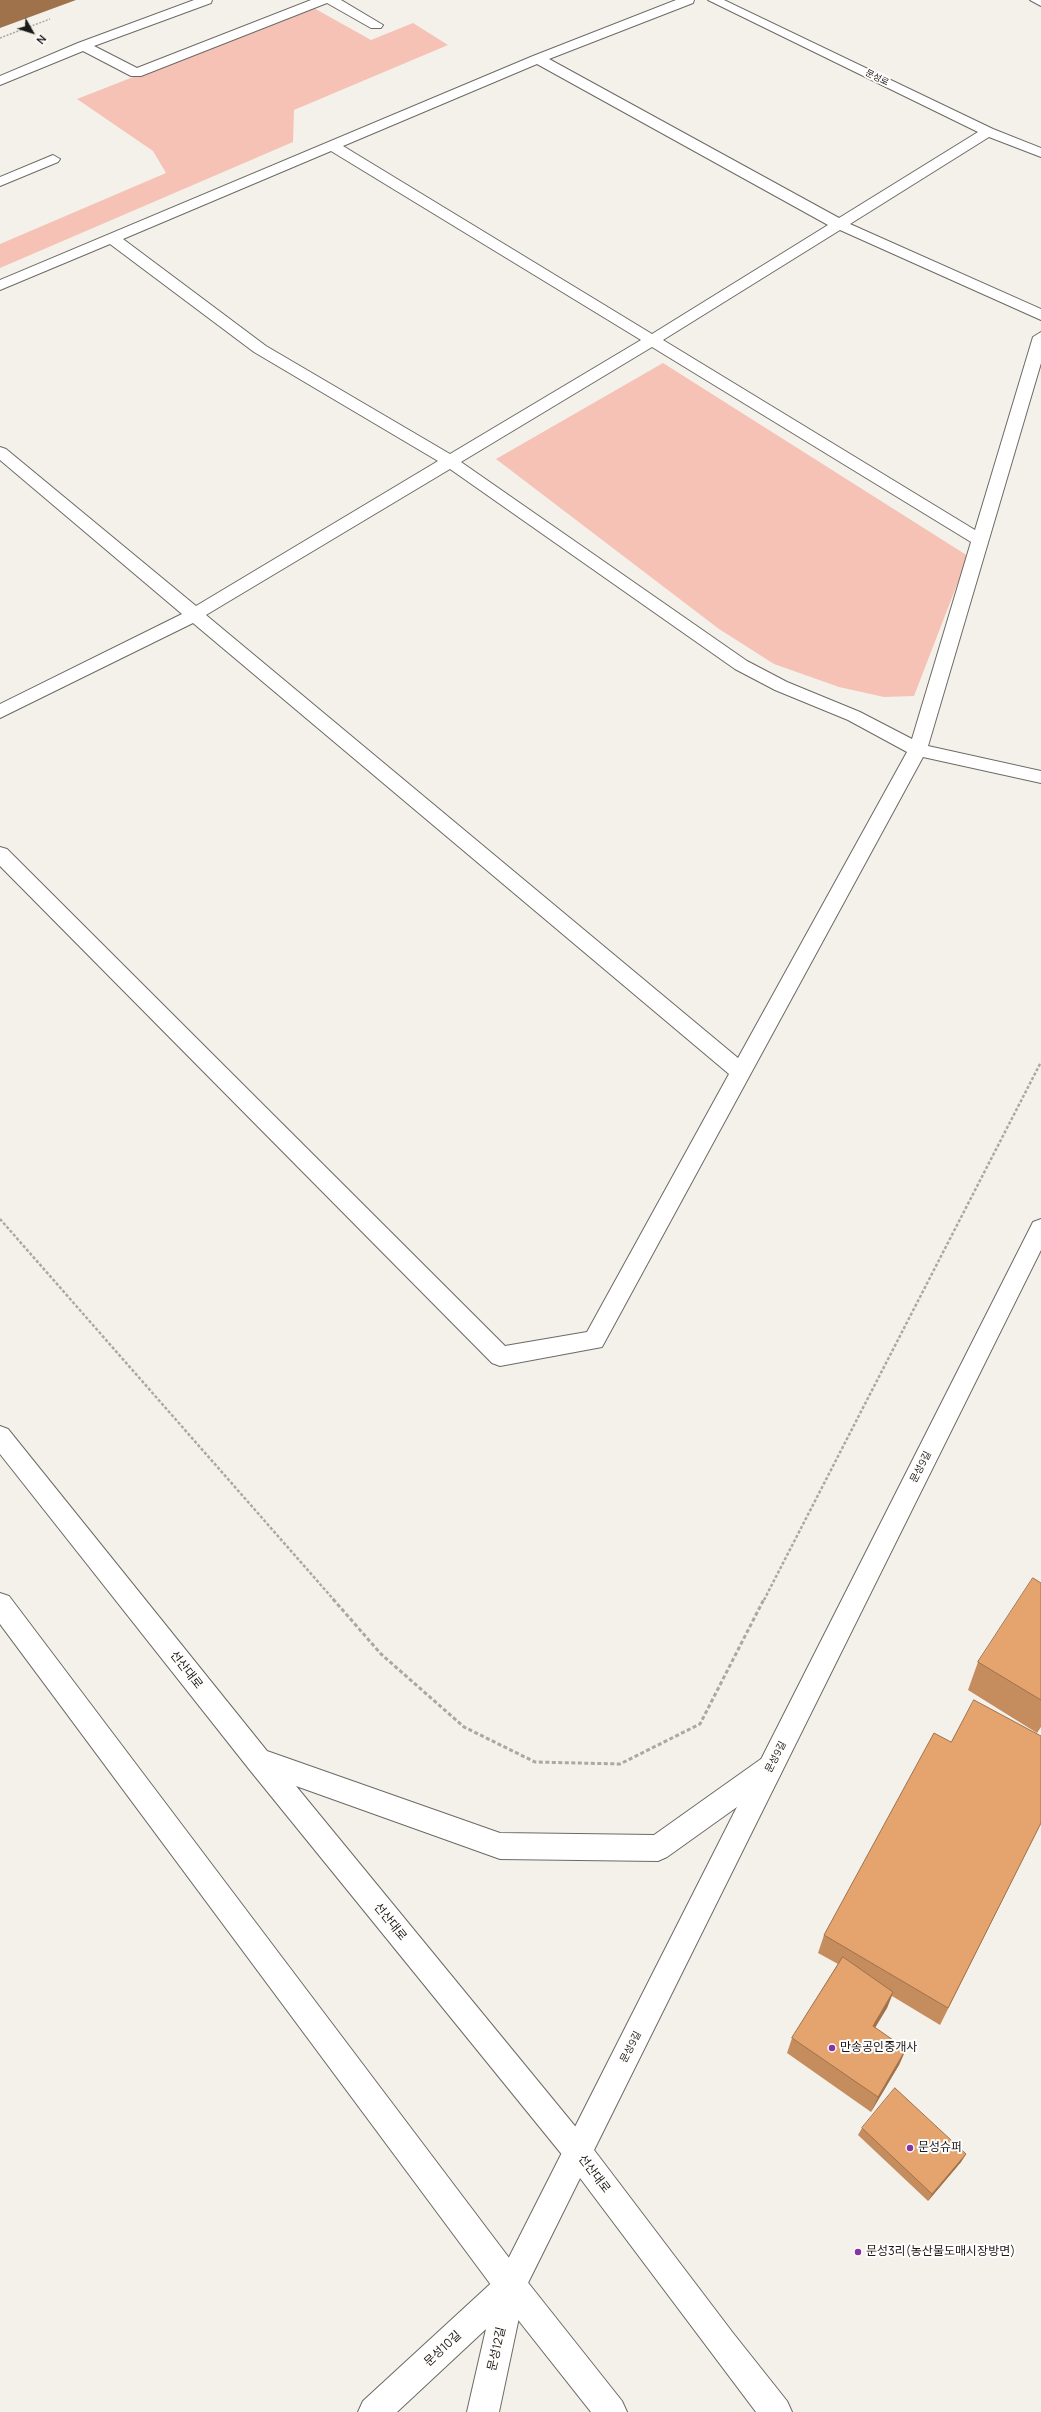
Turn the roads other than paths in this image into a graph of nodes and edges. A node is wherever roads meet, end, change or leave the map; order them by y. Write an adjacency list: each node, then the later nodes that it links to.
1 (206, 0): 9 (street)
2 (323, 0): 9 (street)
3 (331, 0): 8 (street)
4 (688, 0): 10 (street)
5 (714, 0): 12 (street, 문성로)
6 (1036, 0): 7 (street)
7 (1041, 2)
8 (376, 25)
9 (83, 46): 11 (street)
10 (538, 59): 13 (street); 17 (street)
11 (0, 81)
12 (988, 132): 14 (street, 문성로); 17 (street)
13 (330, 145): 18 (street); 22 (street)
14 (1041, 153)
15 (53, 159): 16 (street)
16 (0, 182)
17 (840, 225): 20 (street); 22 (street)
18 (112, 238): 19 (street); 24 (street)
19 (0, 285)
20 (1041, 315)
21 (1041, 337): 25 (street)
22 (652, 340): 24 (street); 25 (street)
23 (0, 452): 26 (street)
24 (450, 462): 26 (street); 28 (street)
25 (980, 540): 28 (street)
26 (194, 615): 27 (street); 31 (street)
27 (0, 712)
28 (918, 750): 29 (street); 31 (street)
29 (1041, 777)
30 (0, 854): 31 (street)
31 (740, 1071)
32 (1041, 1228): 36 (street, 문성9길)
33 (0, 1436): 35 (street, 선산대로)
34 (0, 1604): 38 (street)
35 (258, 1760): 36 (street); 37 (street, 선산대로)
36 (770, 1768): 37 (street, 문성9길)
37 (578, 2152): 38 (street, 문성9길); 42 (street, 선산대로)
38 (511, 2286): 39 (street, 문성10길); 40 (street, 문성12길); 41 (street)
39 (374, 2412)
40 (483, 2412)
41 (611, 2412)
42 (776, 2412)

